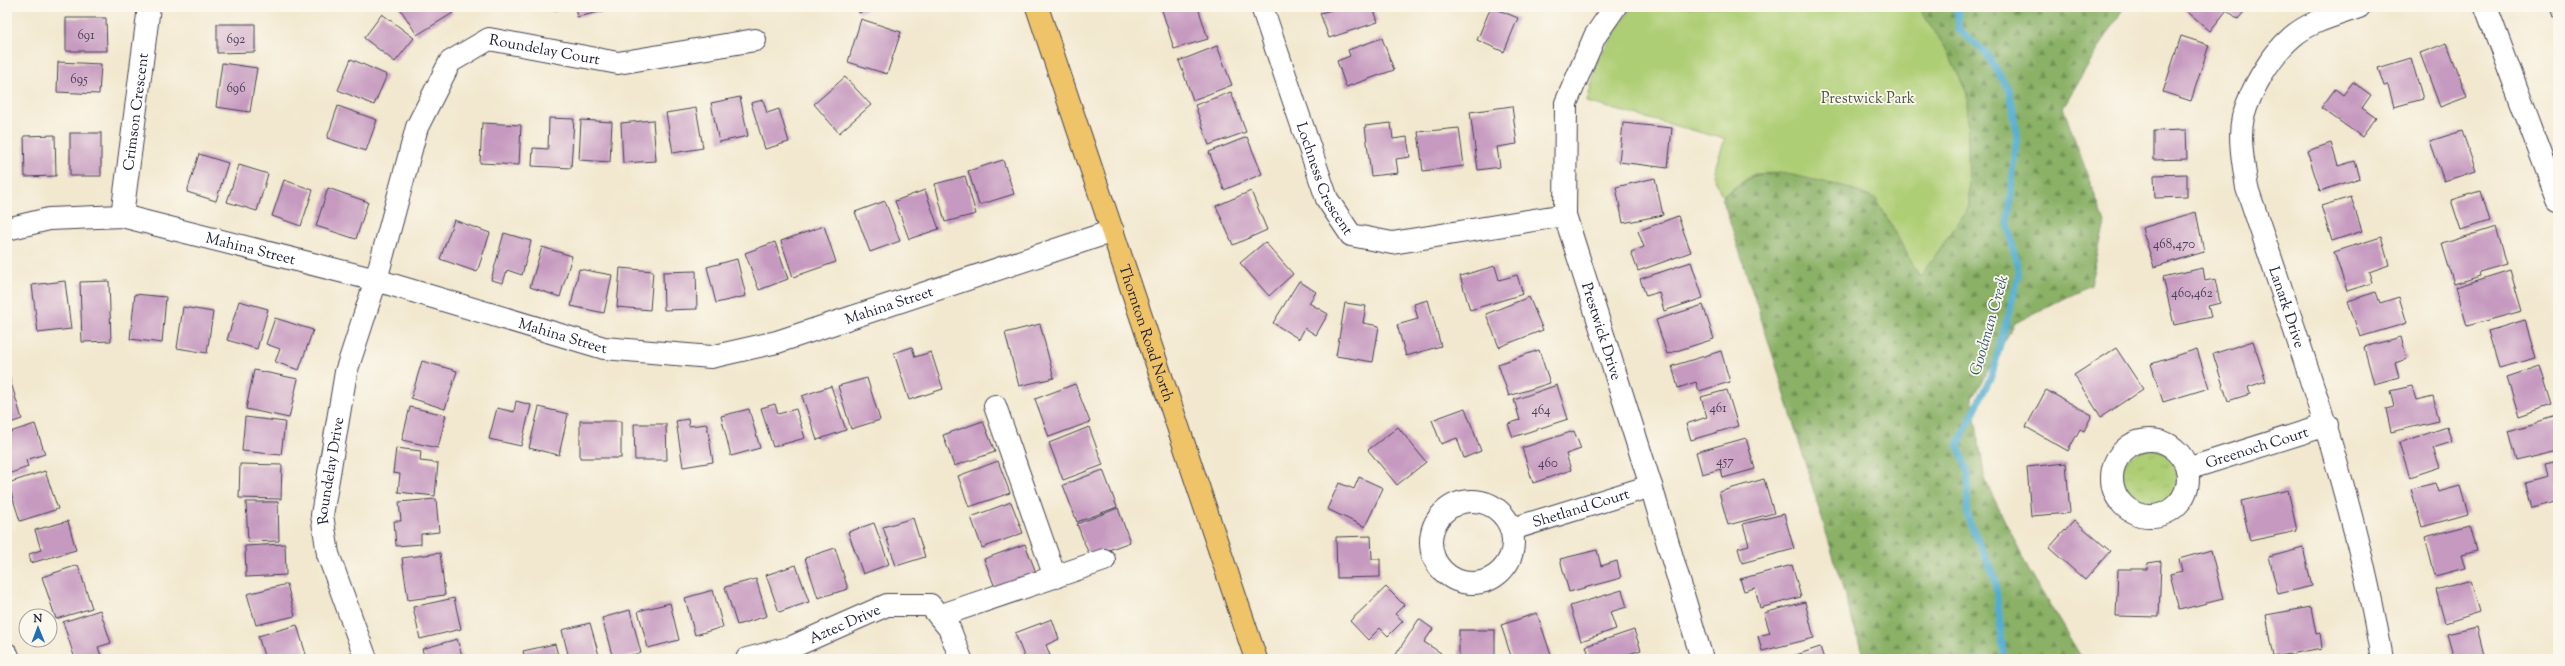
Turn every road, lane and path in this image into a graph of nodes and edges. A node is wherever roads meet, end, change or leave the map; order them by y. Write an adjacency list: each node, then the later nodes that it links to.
1 (149, 7): 10 (street, Crimson Crescent)
2 (1037, 7): 12 (main road, Thornton Road North)
3 (1262, 7): 9 (street, Lochness Crescent)
4 (1616, 7): 9 (street, Prestwick Drive)
5 (2359, 7): 15 (street, Lanark Drive)
6 (2486, 7): 8 (street)
7 (755, 40): 13 (street, Roundelay Court)
8 (2558, 200)
9 (1565, 215): 17 (street, Prestwick Drive)
10 (122, 216): 11 (street, Mahina Street); 13 (street, Mahina Street)
11 (7, 229)
12 (1113, 231): 13 (street, Mahina Street); 27 (main road, Thornton Road North)
13 (376, 280): 24 (street, Roundelay Drive)
14 (995, 406): 20 (street)
15 (2327, 425): 16 (street, Greenoch Court); 29 (street, Lanark Drive)
16 (2187, 469)
17 (1651, 486): 18 (street, Shetland Court); 28 (street, Prestwick Drive)
18 (1512, 529)
19 (1104, 560): 20 (street)
20 (1055, 577): 21 (street)
21 (939, 616): 25 (street, Aztec Drive); 26 (street, Aztec Drive)
22 (7, 654): 23 (street)
23 (9, 659)
24 (366, 659)
25 (747, 659)
26 (961, 659)
27 (1256, 659)
28 (1702, 659)
29 (2382, 659)

